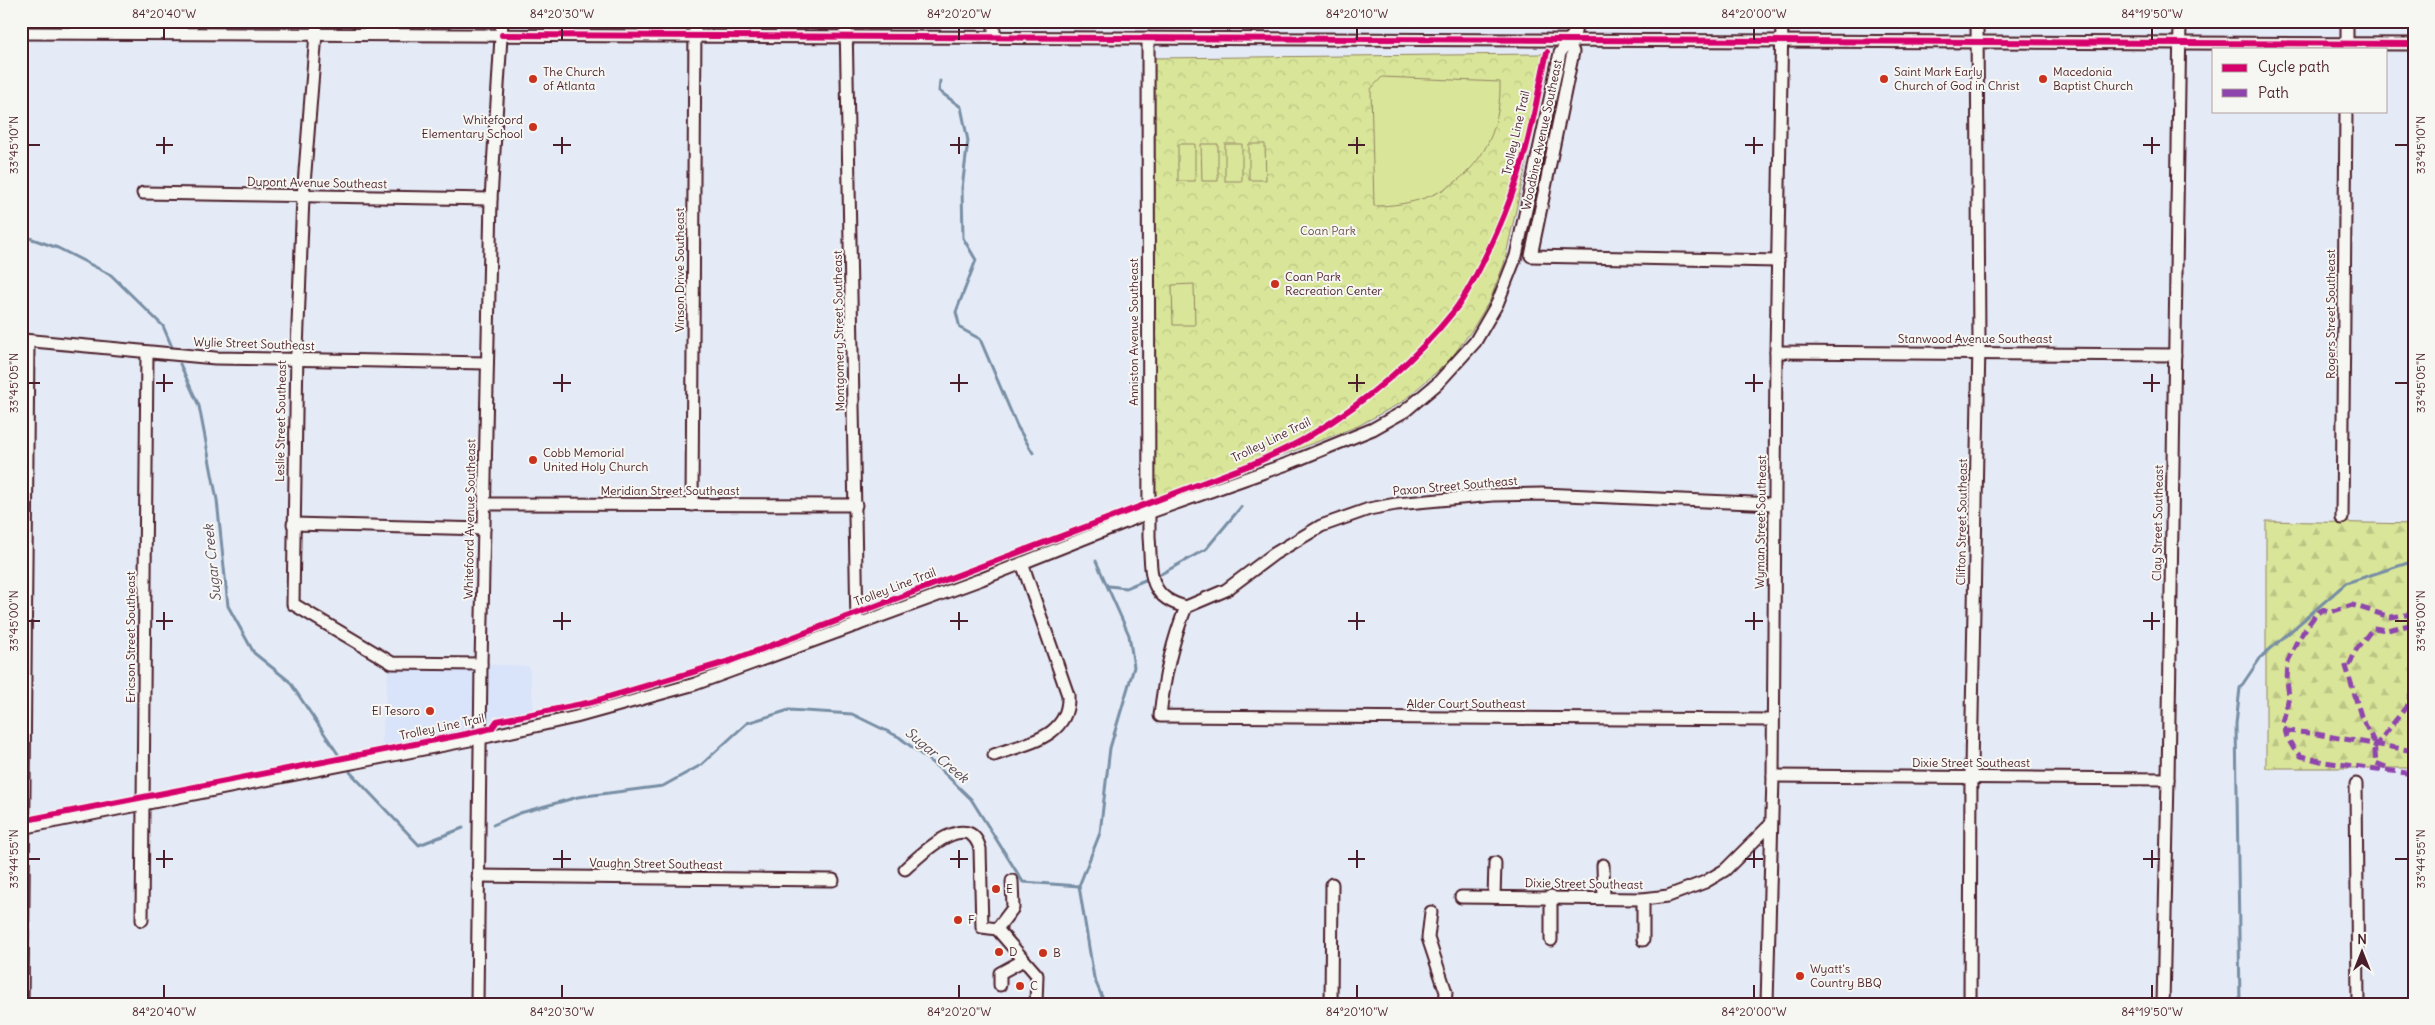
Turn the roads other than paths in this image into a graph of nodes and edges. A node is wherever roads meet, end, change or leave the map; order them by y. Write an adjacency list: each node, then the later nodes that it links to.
1 (317, 21): 13 (street, Leslie Street Southeast)
2 (502, 21): 14 (street, Whitefoord Avenue Southeast)
3 (695, 21): 15 (street, Vinson Drive Southeast)
4 (846, 21): 16 (street, Montgomery Street Southeast)
5 (994, 21): 17 (street)
6 (1577, 21): 19 (street)
7 (1782, 21): 20 (street, Wyman Street Southeast)
8 (1977, 21): 21 (street, Clifton Street Southeast)
9 (2180, 21): 22 (street, Clay Street Southeast)
10 (2347, 21): 24 (street)
11 (126, 27): 12 (street); 13 (street)
12 (21, 33)
13 (316, 34): 14 (street); 27 (street, Leslie Street Southeast)
14 (502, 35): 15 (street); 28 (street, Whitefoord Avenue Southeast)
15 (695, 36): 16 (street); 39 (street, Vinson Drive Southeast)
16 (846, 36): 17 (street); 40 (street, Montgomery Street Southeast)
17 (994, 37): 18 (street)
18 (1148, 38): 19 (street); 41 (street, Anniston Avenue Southeast)
19 (1568, 40): 20 (street); 29 (street, Woodbine Avenue Southeast); 41 (street, Woodbine Avenue Southeast)
20 (1782, 41): 21 (street); 29 (street, Wyman Street Southeast)
21 (1977, 42): 22 (street); 32 (street, Clifton Street Southeast)
22 (2180, 43): 24 (street); 34 (street, Clay Street Southeast)
23 (2414, 44): 24 (street)
24 (2347, 46)
25 (2346, 112): 42 (street, Rogers Street Southeast)
26 (143, 193): 27 (street, Dupont Avenue Southeast)
27 (303, 197): 28 (street, Dupont Avenue Southeast); 35 (street, Leslie Street Southeast)
28 (491, 199): 36 (street, Whitefoord Avenue Southeast)
29 (1778, 260): 31 (street, Wyman Street Southeast)
30 (25, 340): 33 (street, Wylie Street Southeast); 58 (street)
31 (1776, 352): 32 (street, Stanwood Avenue Southeast); 38 (street, Wyman Street Southeast)
32 (1979, 352): 34 (street, Stanwood Avenue Southeast); 53 (street, Clifton Street Southeast)
33 (147, 353): 35 (street, Wylie Street Southeast); 56 (street, Ericson Street Southeast)
34 (2174, 354): 54 (street, Clay Street Southeast)
35 (296, 359): 36 (street, Wylie Street Southeast); 43 (street, Leslie Street Southeast)
36 (487, 364): 37 (street, Whitefoord Avenue Southeast)
37 (484, 504): 39 (street, Meridian Street Southeast); 44 (street, Whitefoord Avenue Southeast)
38 (1775, 504): 46 (street, Paxon Street Southeast); 49 (street, Wyman Street Southeast)
39 (692, 505): 40 (street, Meridian Street Southeast)
40 (856, 506): 47 (street, Montgomery Street Southeast)
41 (1148, 514): 45 (street, Woodbine Avenue Southeast); 46 (street, Anniston Avenue Southeast)
42 (2342, 518)
43 (293, 524): 44 (street); 48 (street, Leslie Street Southeast)
44 (484, 529): 48 (street, Whitefoord Avenue Southeast)
45 (1022, 563): 47 (street, Woodbine Avenue Southeast); 51 (street)
46 (1186, 607): 49 (street, Alder Court Southeast)
47 (857, 625): 50 (street, Woodbine Avenue Southeast)
48 (481, 664): 50 (street, Whitefoord Avenue Southeast)
49 (1772, 720): 52 (street, Wyman Street Southeast)
50 (480, 738): 56 (street, Woodbine Avenue Southeast); 62 (street, Whitefoord Avenue Southeast)
51 (994, 755)
52 (1773, 776): 53 (street, Dixie Street Southeast); 57 (street, Wyman Street Southeast)
53 (1971, 776): 54 (street, Dixie Street Southeast); 85 (street, Clifton Street Southeast)
54 (2168, 779): 86 (street, Clay Street Southeast)
55 (2356, 784): 87 (street)
56 (144, 804): 58 (street, Woodbine Avenue Southeast); 72 (street, Ericson Street Southeast)
57 (1771, 824): 70 (street, Dixie Street Southeast); 84 (street, Wyman Street Southeast)
58 (23, 828): 76 (street)
59 (1496, 863): 68 (street)
60 (1604, 865): 69 (street)
61 (905, 869): 73 (street)
62 (478, 876): 63 (street, Vaughn Street Southeast); 80 (street, Whitefoord Avenue Southeast)
63 (834, 880)
64 (1012, 881): 73 (street)
65 (1332, 884): 82 (street)
66 (1551, 896): 68 (street, Dixie Street Southeast); 69 (street, Dixie Street Southeast); 74 (street)
67 (1461, 897): 68 (street, Dixie Street Southeast)
68 (1494, 897)
69 (1604, 898): 70 (street, Dixie Street Southeast)
70 (1643, 899): 75 (street)
71 (1431, 912): 83 (street)
72 (142, 920)
73 (997, 928): 77 (street)
74 (1550, 940)
75 (1643, 940)
76 (22, 960): 79 (street)
77 (1024, 960): 78 (street); 81 (street)
78 (1000, 984)
79 (22, 1004)
80 (477, 1004)
81 (1036, 1004)
82 (1331, 1004)
83 (1445, 1004)
84 (1767, 1004)
85 (1970, 1004)
86 (2163, 1004)
87 (2358, 1004)

